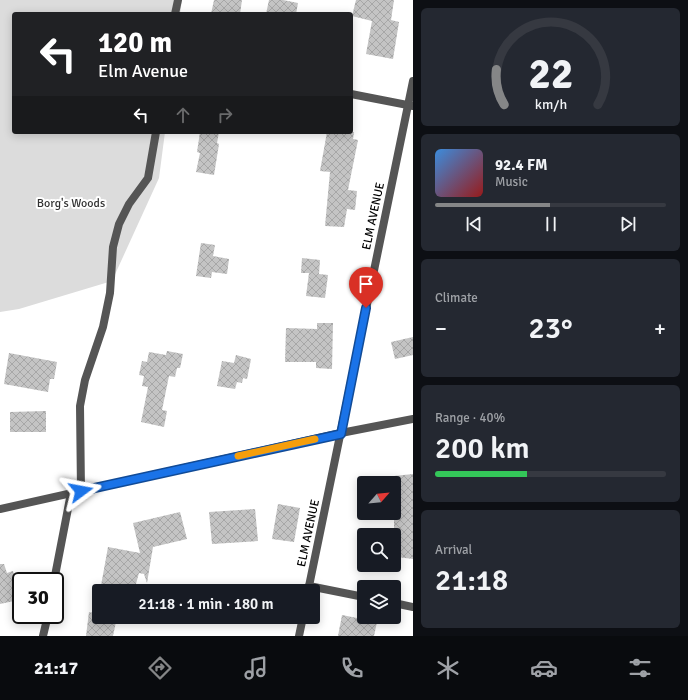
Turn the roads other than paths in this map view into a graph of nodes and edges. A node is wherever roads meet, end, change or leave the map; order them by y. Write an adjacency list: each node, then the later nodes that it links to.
1 (178, 0): 2 (street)
2 (175, 12)
3 (413, 81): 5 (street, ELM AVENUE)
4 (353, 94): 5 (street)
5 (411, 105): 8 (street, ELM AVENUE)
6 (156, 134): 9 (street)
7 (413, 419): 8 (street)
8 (341, 434): 9 (street); 13 (street, ELM AVENUE)
9 (81, 491): 10 (street)
10 (72, 493): 11 (street); 12 (street)
11 (0, 509)
12 (56, 572)
13 (310, 584)
14 (320, 591): 15 (street)
15 (357, 596)
16 (401, 604): 17 (street)
17 (413, 607)
18 (46, 624): 20 (street)
19 (302, 624): 21 (street)
20 (44, 636)
21 (299, 636)

